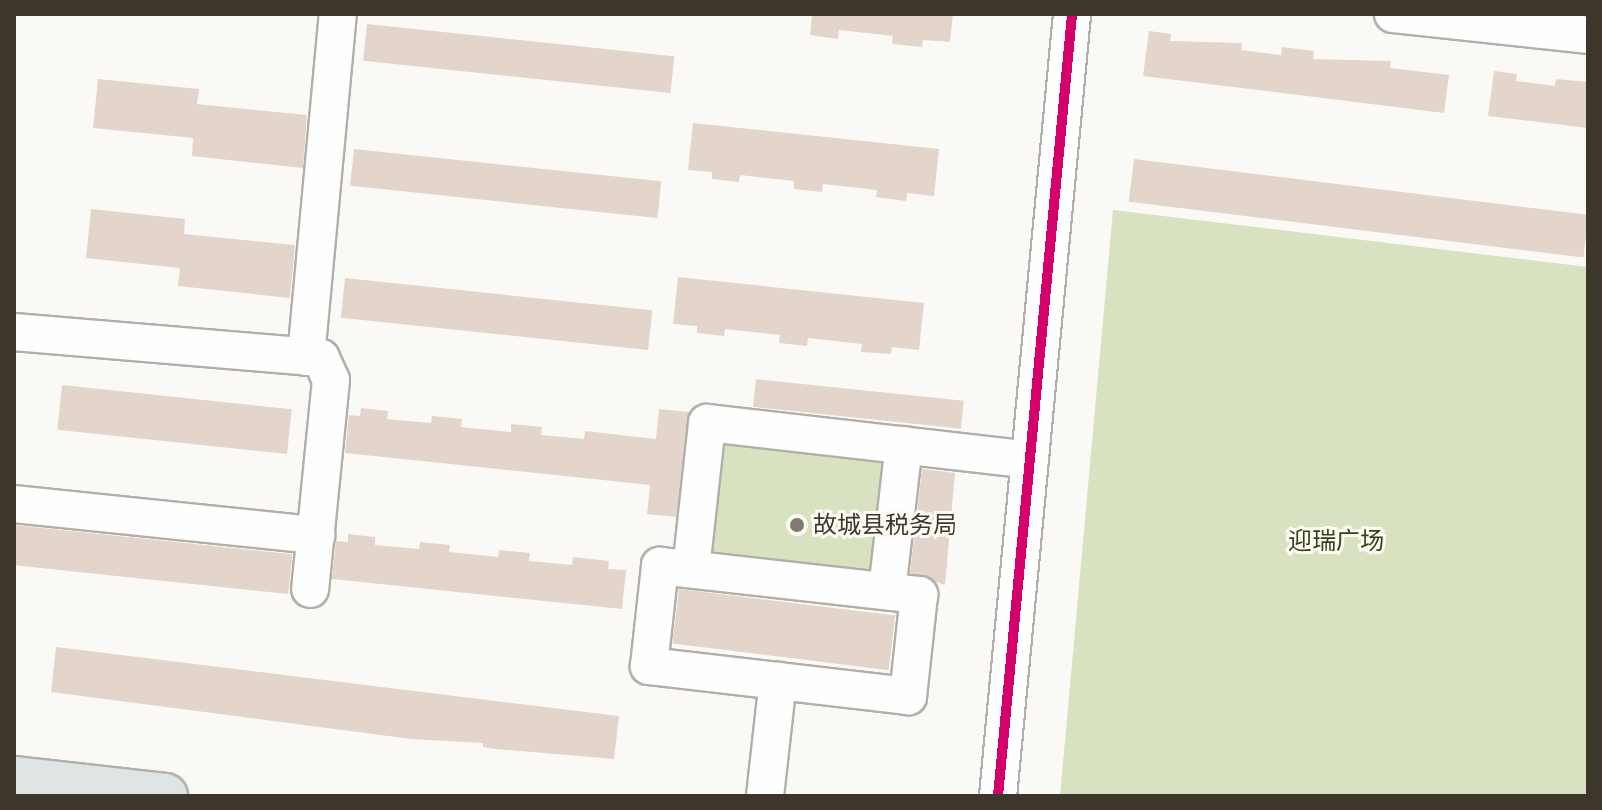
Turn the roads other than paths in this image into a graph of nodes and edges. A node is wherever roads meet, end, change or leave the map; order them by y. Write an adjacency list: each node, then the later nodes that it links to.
1 (338, 14): 7 (street)
2 (1072, 14): 9 (street)
3 (1393, 14): 4 (street)
4 (1453, 17): 5 (street)
5 (1588, 35)
6 (14, 332): 7 (street)
7 (306, 357): 11 (street)
8 (904, 445): 9 (street); 12 (street); 14 (street)
9 (1030, 460): 19 (street)
10 (14, 504): 11 (street)
11 (316, 535): 13 (street)
12 (691, 569): 14 (street); 15 (street)
13 (310, 589)
14 (887, 591): 15 (street)
15 (778, 681): 18 (street)
16 (14, 779): 17 (main road)
17 (165, 796)
18 (765, 796)
19 (998, 796)

